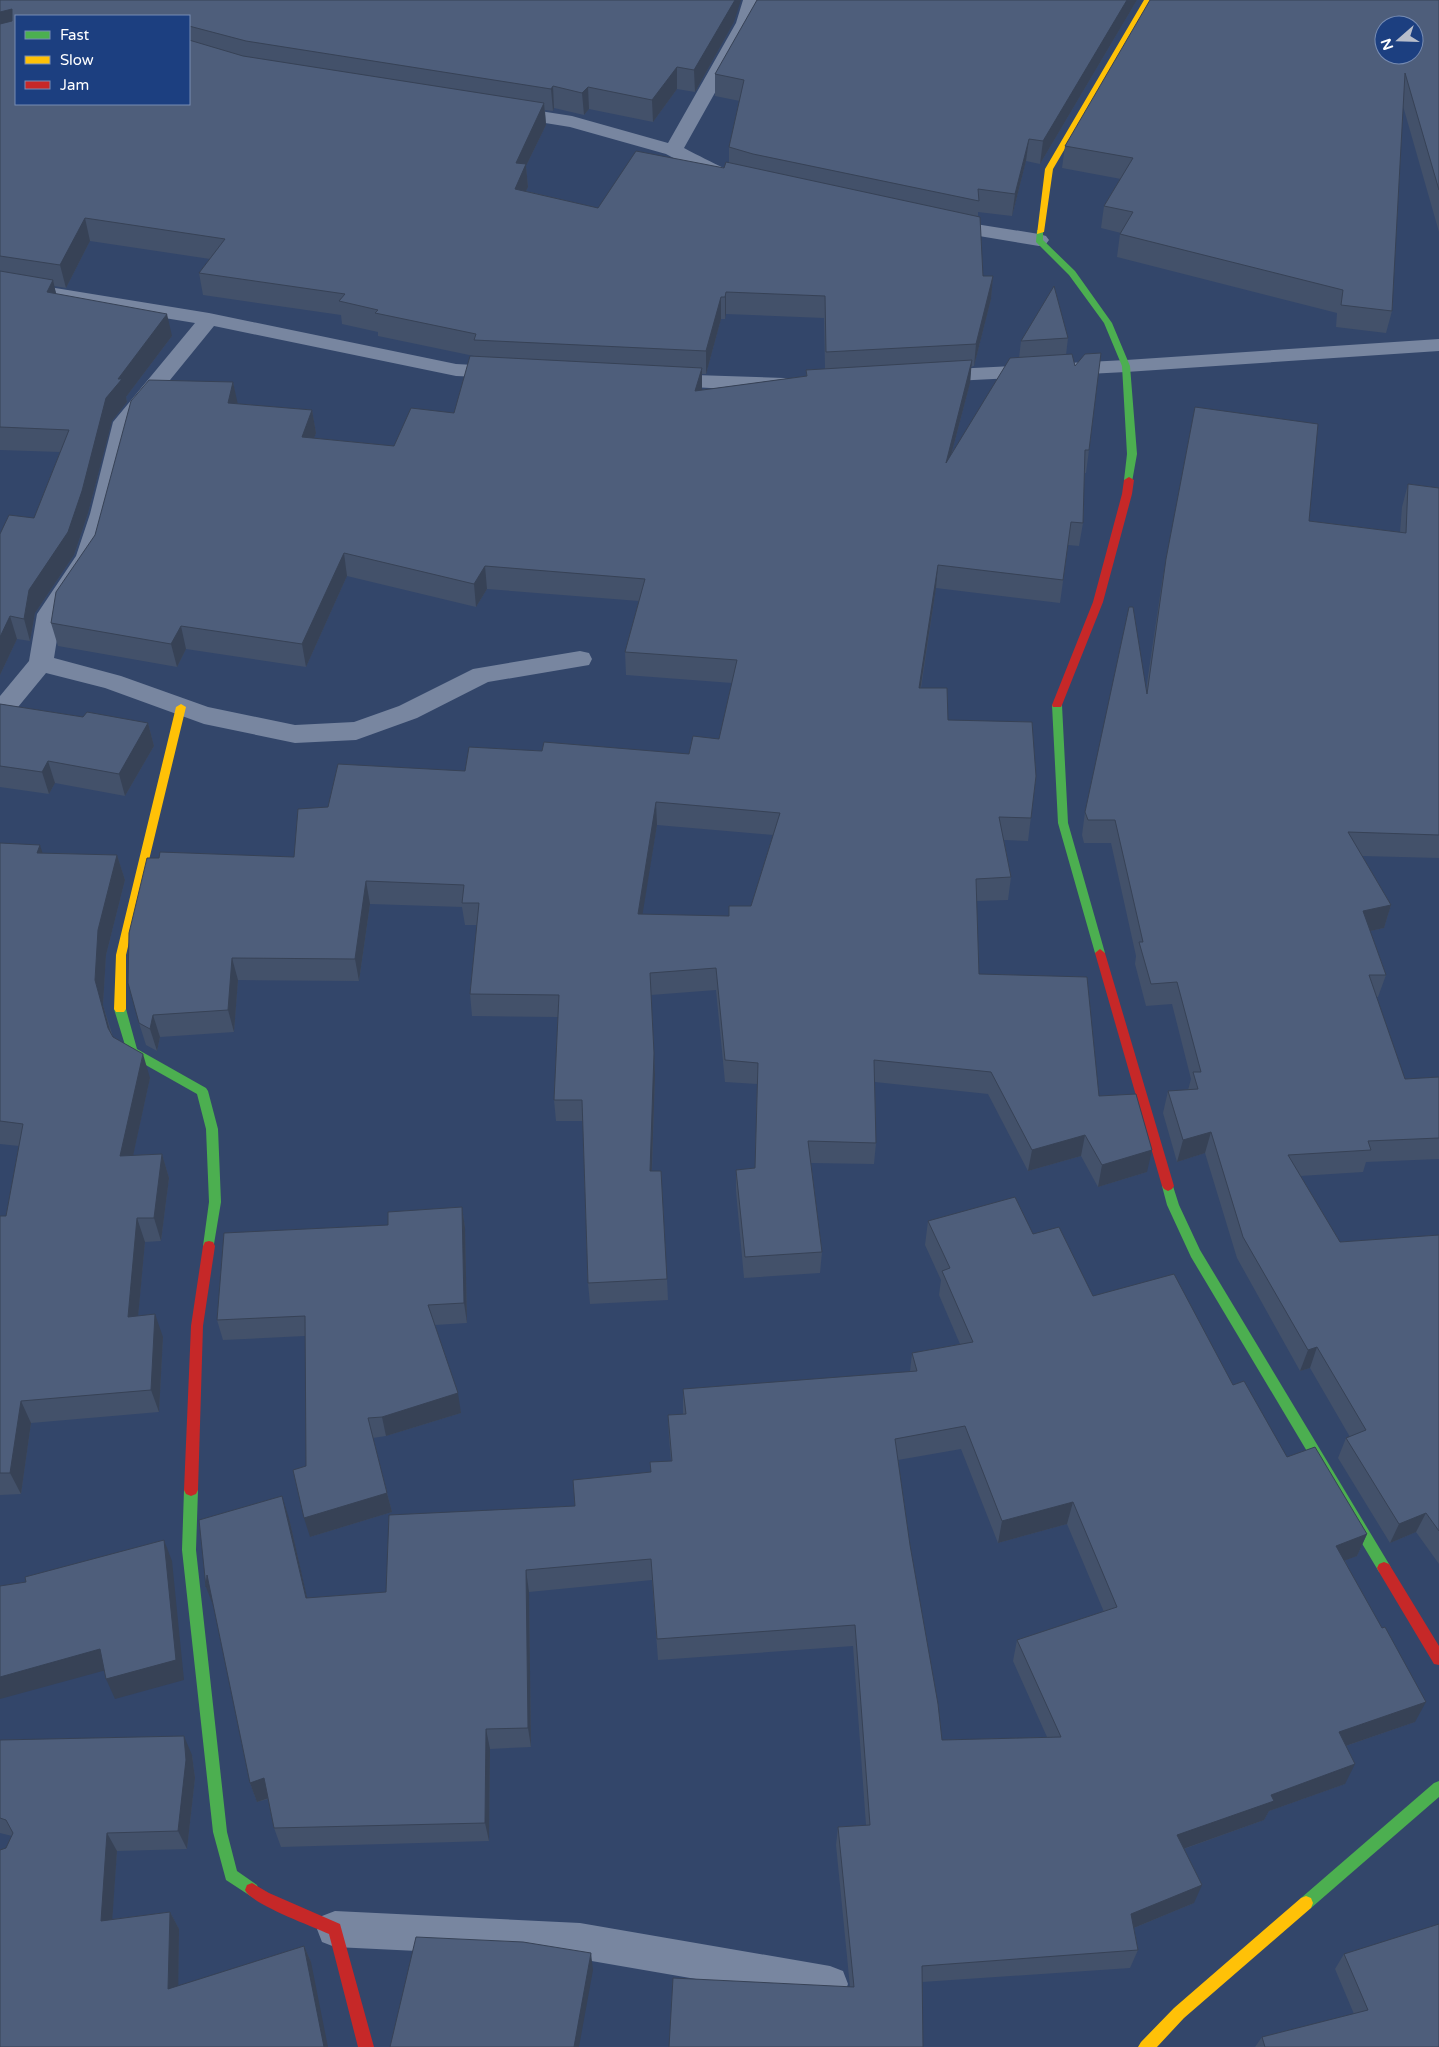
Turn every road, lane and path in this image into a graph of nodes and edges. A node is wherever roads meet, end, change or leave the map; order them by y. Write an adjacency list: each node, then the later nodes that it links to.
1 (752, 0): 4 (street)
2 (1148, 0): 7 (street)
3 (489, 110): 4 (street)
4 (673, 150): 5 (street)
5 (747, 183)
6 (929, 222): 7 (street)
7 (1039, 240): 11 (street)
8 (0, 285): 9 (street)
9 (209, 318): 12 (street); 17 (street)
10 (1439, 345): 11 (street)
11 (1126, 366): 13 (street); 20 (street)
12 (524, 373)
13 (918, 377)
14 (640, 379): 15 (street)
15 (804, 384)
16 (580, 659): 18 (street)
17 (41, 662): 18 (street); 19 (street)
18 (181, 707): 22 (street)
19 (0, 712)
20 (1439, 1659)
21 (1439, 1788): 25 (street)
22 (335, 1929): 23 (street); 24 (street)
23 (830, 1984)
24 (366, 2047)
25 (1146, 2047)

